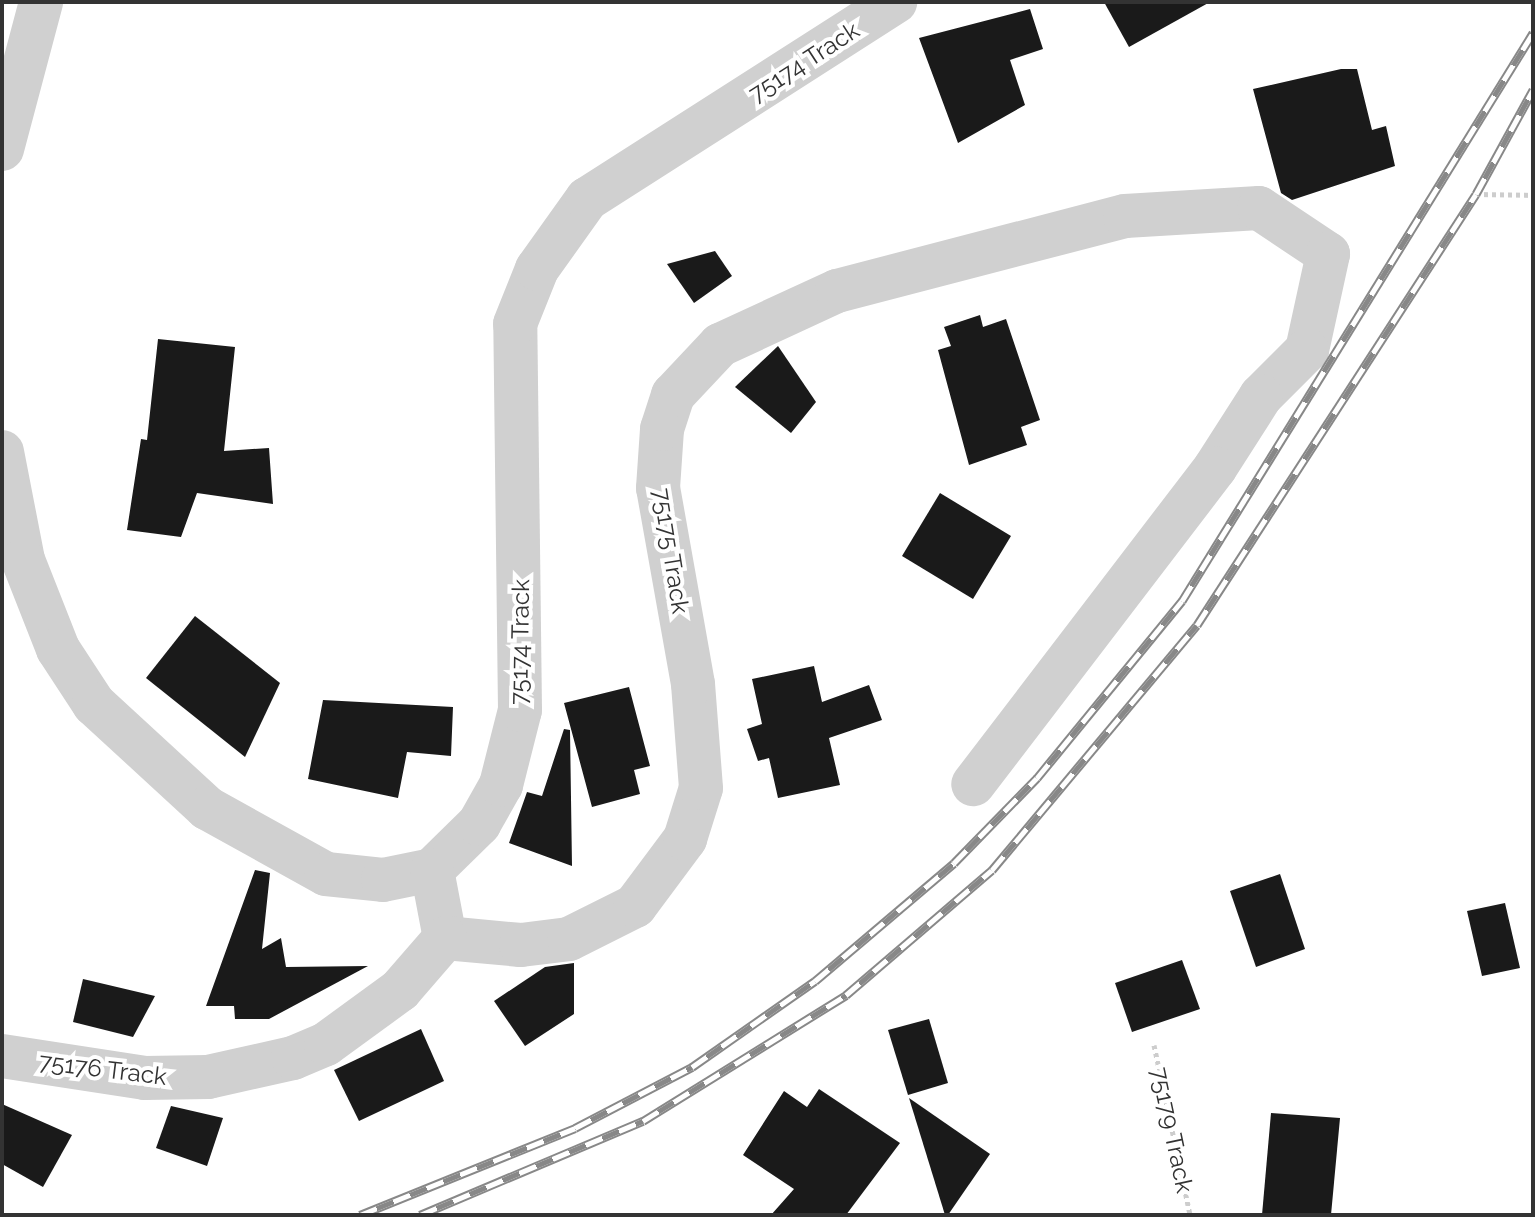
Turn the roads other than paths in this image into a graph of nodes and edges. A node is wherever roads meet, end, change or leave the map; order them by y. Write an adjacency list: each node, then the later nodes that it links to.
1 (895, 2): 7 (street, 75174 Track)
2 (36, 14): 3 (street); 4 (street)
3 (2, 65)
4 (2, 149)
5 (2, 452): 7 (street)
6 (973, 784): 8 (street, 75175 Track)
7 (432, 870): 8 (street)
8 (445, 938): 9 (street, 75176 Track)
9 (2, 1056)

